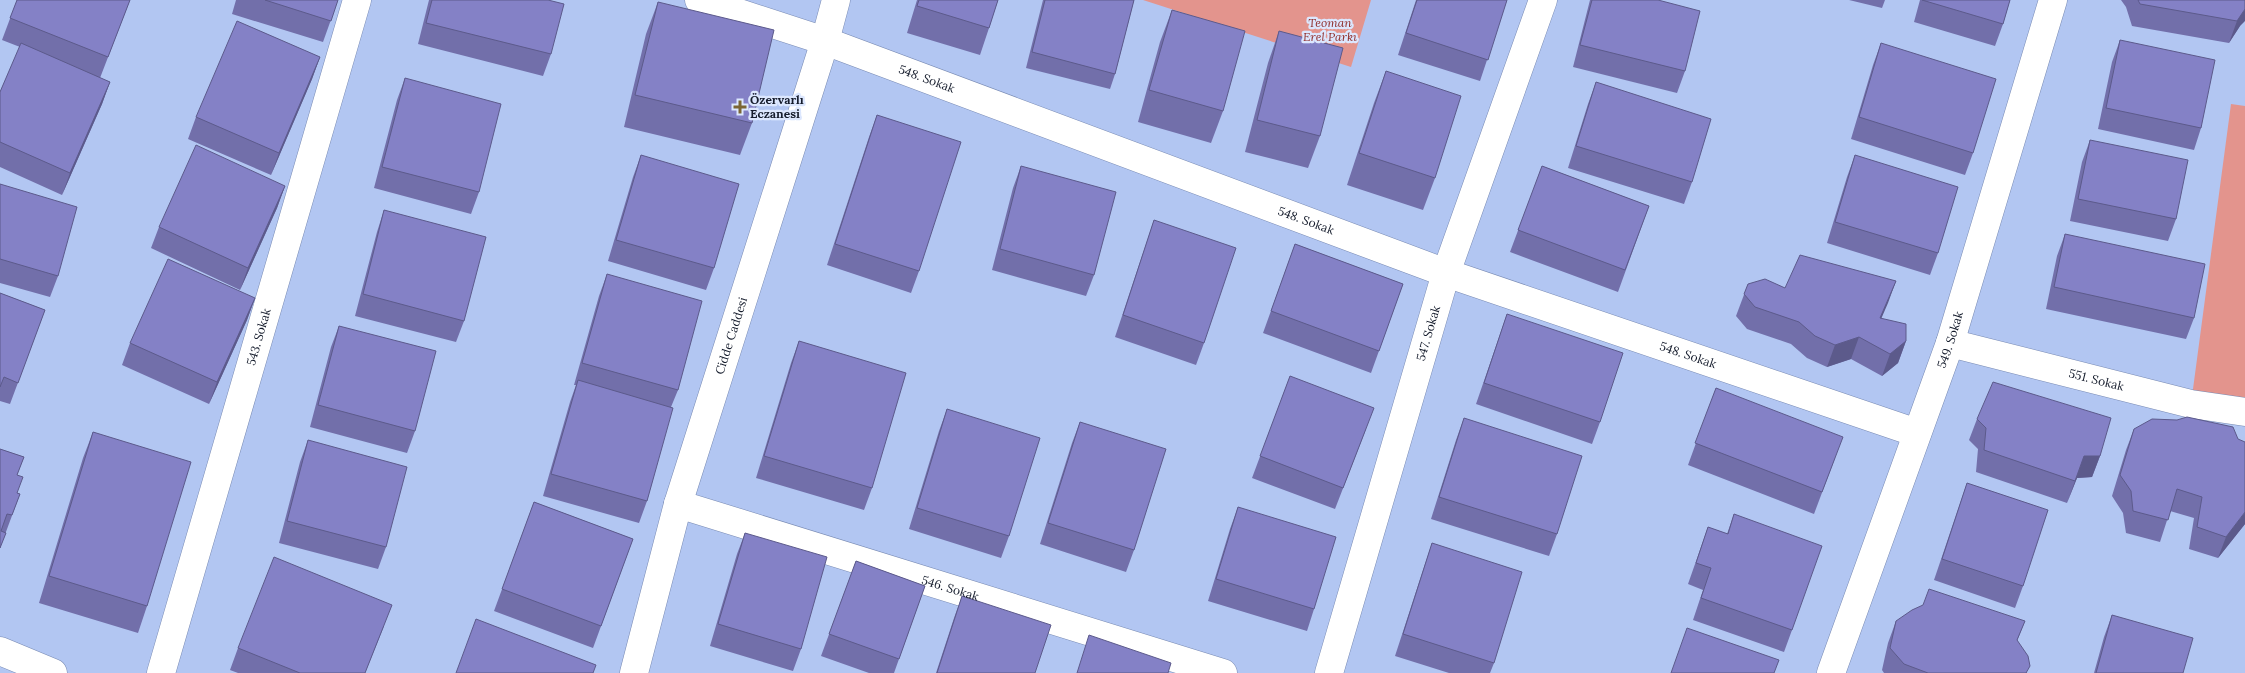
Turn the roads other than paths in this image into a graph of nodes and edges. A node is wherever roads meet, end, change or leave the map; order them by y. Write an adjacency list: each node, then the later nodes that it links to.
1 (356, 0): 14 (street, 543. Sokak)
2 (699, 0): 6 (street, 548. Sokak)
3 (836, 0): 6 (street, Cidde Caddesi)
4 (1542, 0): 7 (street, 547. Sokak)
5 (2053, 0): 8 (street, 549. Sokak)
6 (825, 41): 7 (street, 548. Sokak); 11 (street, Cidde Caddesi)
7 (1446, 273): 10 (street, 548. Sokak); 17 (street, 547. Sokak)
8 (1950, 343): 9 (street, 551. Sokak); 10 (street, 549. Sokak)
9 (2245, 412)
10 (1917, 433): 18 (street, 549. Sokak)
11 (678, 504): 15 (street, Cidde Caddesi); 16 (street, 546. Sokak)
12 (0, 651): 13 (street)
13 (53, 673)
14 (162, 673)
15 (634, 673)
16 (1223, 673)
17 (1329, 673)
18 (1830, 673)

